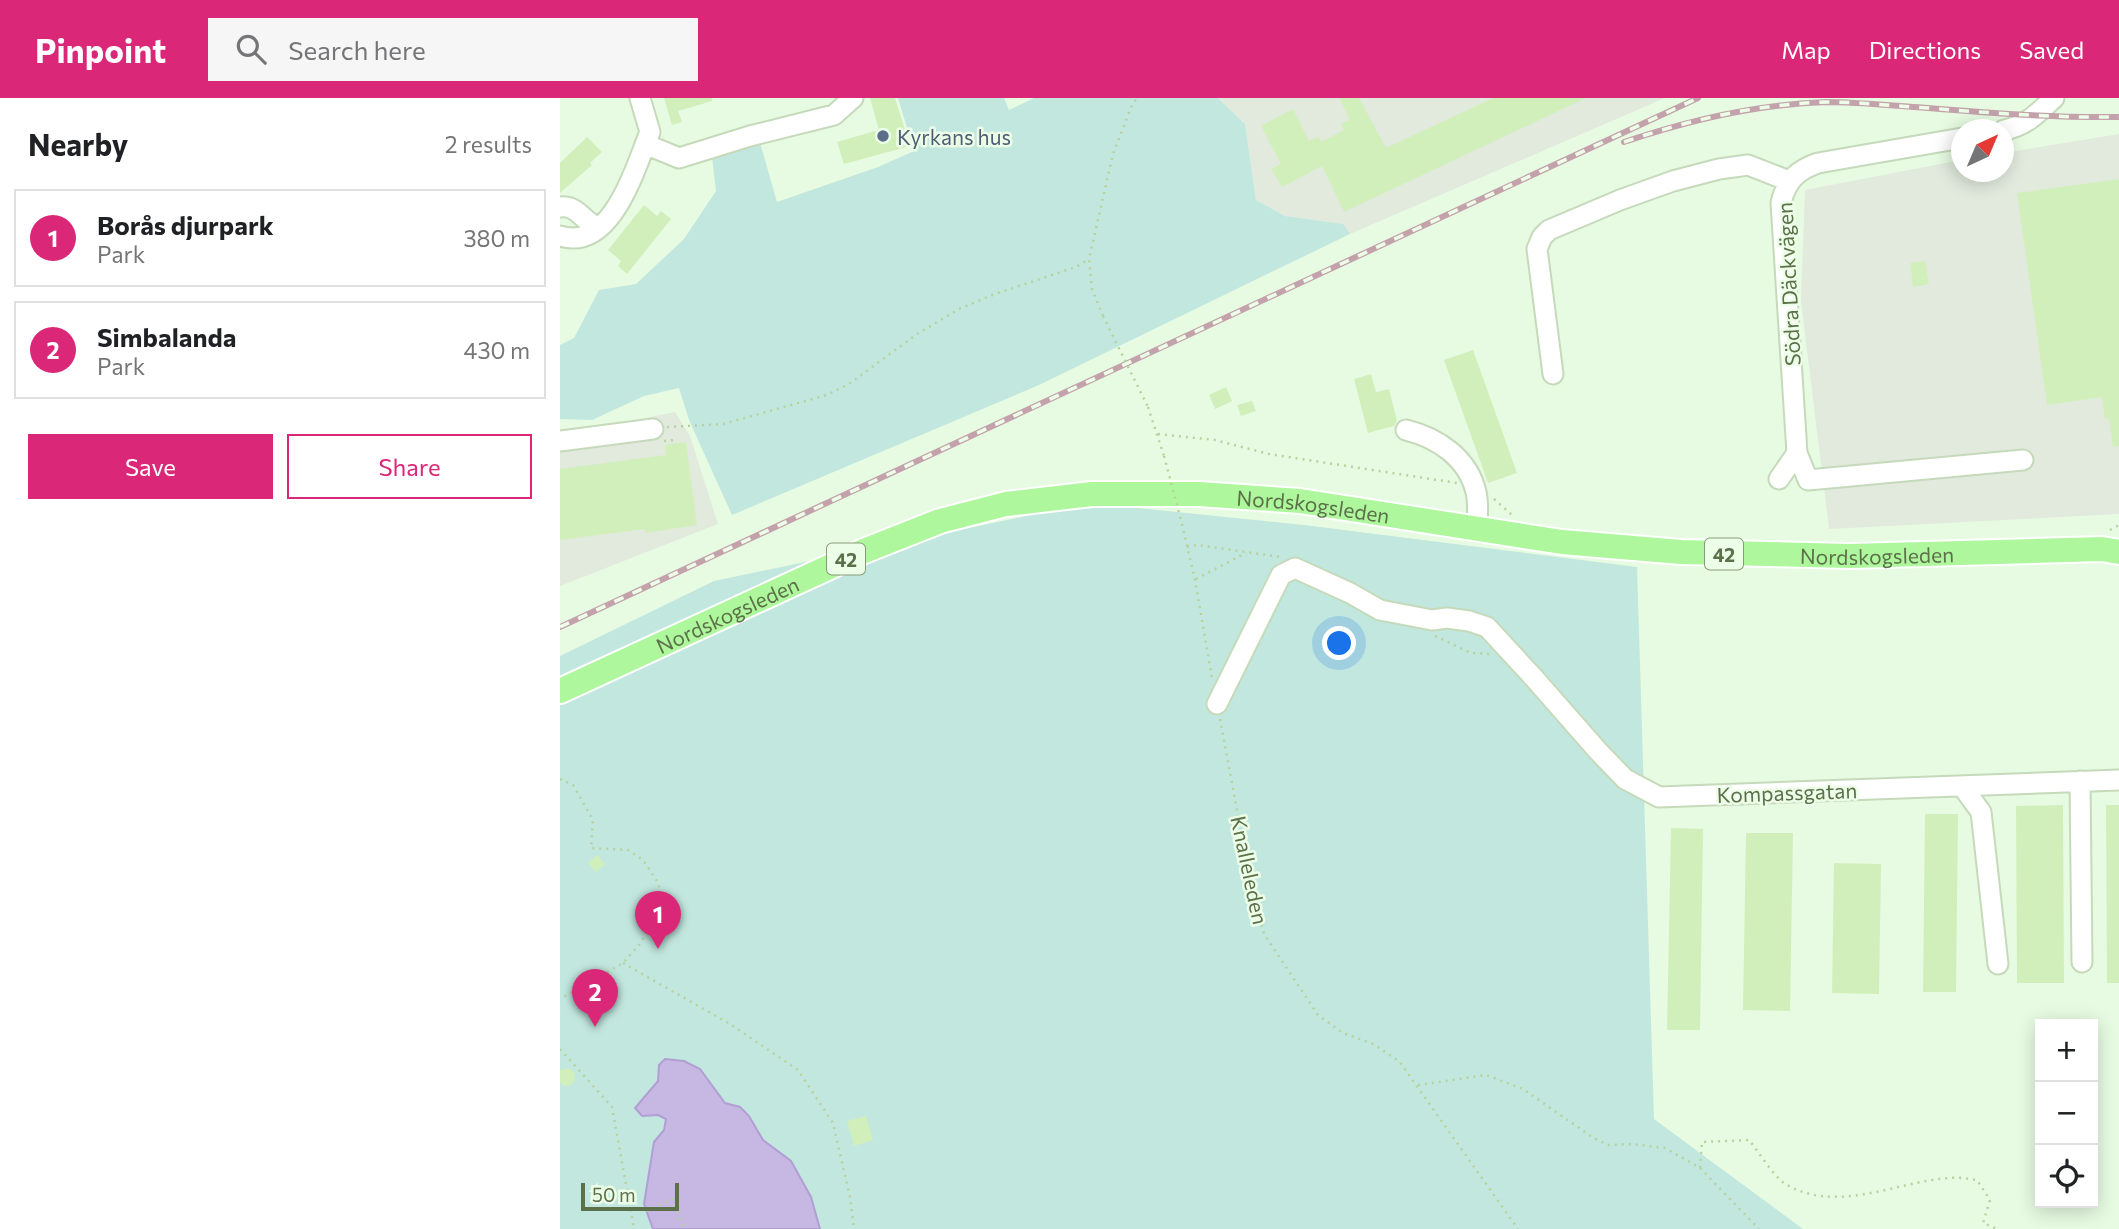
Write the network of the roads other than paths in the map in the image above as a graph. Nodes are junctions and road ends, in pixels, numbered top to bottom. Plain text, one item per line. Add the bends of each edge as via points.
1 (640, 98) edge
2 (853, 98) edge
3 (2054, 98) edge
4 (2014, 129) edge
5 (1951, 140) edge
6 (645, 144) junction
7 (1789, 181) junction
8 (560, 207) edge
9 (599, 228) junction
10 (560, 236) edge
11 (1553, 374) dead end
12 (653, 429) road end
13 (1406, 430) dead end
14 (560, 441) edge
15 (1797, 453) junction
16 (2023, 460) dead end
17 (1779, 479) dead end
18 (1478, 531) junction
19 (2113, 549) edge
20 (560, 691) edge
21 (1217, 704) road end
22 (2119, 779) edge
23 (2080, 781) junction
24 (1962, 786) junction
25 (2082, 962) dead end
26 (1998, 964) dead end

1 - 6 street via 650,132
2 - 6 street via 834,115 680,158
3 - 4 street
5 - 7 street, Södra Däckvägen via 1818,163
6 - 9 street via 620,202
7 - 11 street via 1748,165 1719,169 1620,200 1549,230 1537,249
7 - 15 street, Södra Däckvägen via 1781,203
8 - 9 street via 570,206
9 - 10 street via 578,239
12 - 14 street
13 - 18 street via 1423,434 1452,452 1474,485
15 - 16 street via 1808,480
15 - 17 street
18 - 19 main road, Nordskogsleden / 42 via 1586,544 1752,555
18 - 20 main road, Nordskogsleden / 42 via 1300,501 1213,495 1092,494 1006,504 940,521 864,551
21 - 24 street, Kompassgatan via 1281,575 1295,568 1380,610 1487,627 1625,779 1659,797
22 - 23 street, Kompassgatan
23 - 24 street, Kompassgatan
23 - 25 street
24 - 26 street via 1981,812

